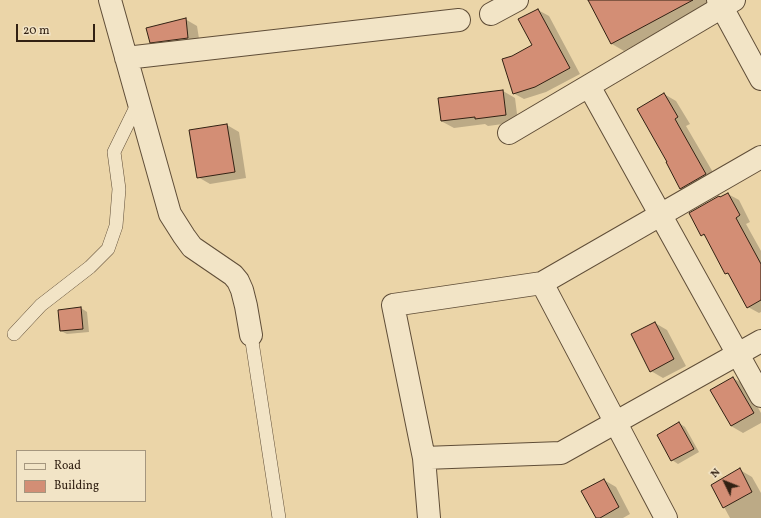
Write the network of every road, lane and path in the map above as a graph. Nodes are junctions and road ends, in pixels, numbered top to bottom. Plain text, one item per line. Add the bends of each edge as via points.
1 (110, 0) edge
2 (517, 0) edge
3 (725, 2) edge
4 (491, 14) dead end
5 (459, 20) dead end
6 (126, 58) junction
7 (761, 79) edge
8 (589, 86) junction
9 (138, 103) junction
10 (509, 133) dead end
11 (761, 157) edge
12 (660, 214) junction
13 (542, 283) junction
14 (14, 334) dead end
15 (251, 335) joint
16 (761, 341) edge
17 (738, 354) junction
18 (761, 396) edge
19 (615, 423) junction
20 (424, 458) junction
21 (279, 518) edge
22 (429, 518) edge
23 (666, 518) edge

1 - 6 street
2 - 4 street
3 - 7 street
3 - 8 street
5 - 6 street
6 - 9 street
8 - 10 street
8 - 12 street
9 - 14 lane via 114,152 119,189 116,226 108,249 90,267 41,305
9 - 15 street via 170,214 192,247 238,281
11 - 12 street
12 - 13 street
12 - 17 street
13 - 19 street
13 - 20 street via 393,305
15 - 21 lane
16 - 17 street
17 - 18 street
17 - 19 street
19 - 20 street via 561,453
19 - 23 street
20 - 22 street

